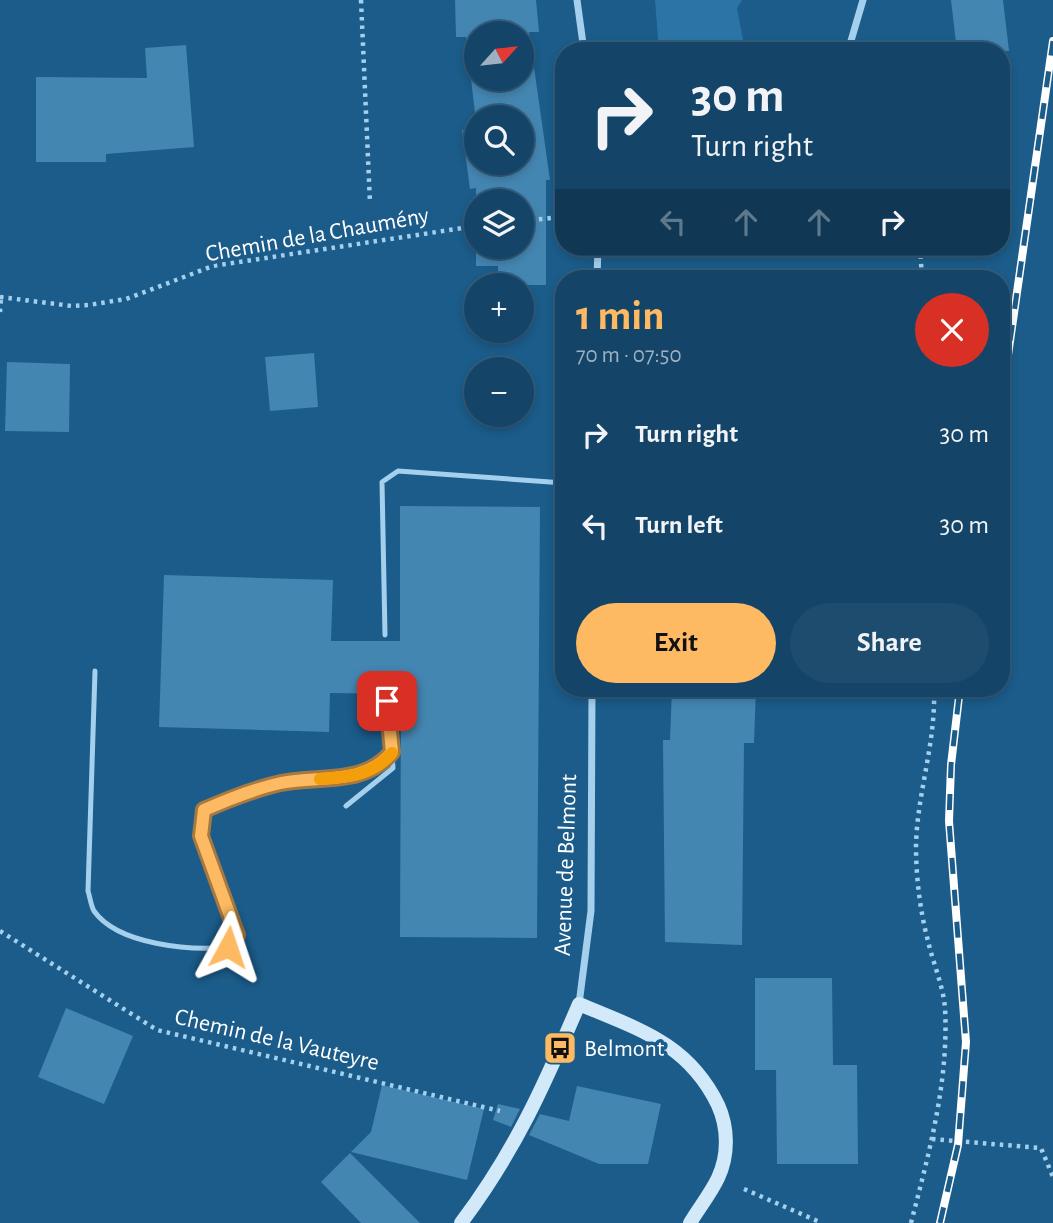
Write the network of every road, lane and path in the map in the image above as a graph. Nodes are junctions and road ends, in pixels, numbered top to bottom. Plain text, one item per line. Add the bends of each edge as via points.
1 (361, 0) edge
2 (577, 0) edge
3 (863, 0) edge
4 (583, 42) edge
5 (851, 42) edge
6 (370, 203) dead end
7 (555, 217) edge
8 (534, 219) edge
9 (464, 228) edge
10 (1, 298) edge
11 (0, 312) edge
12 (555, 482) edge
13 (385, 635) dead end
14 (94, 671) dead end
15 (592, 697) edge
16 (934, 697) edge
17 (387, 701) dead end
18 (392, 752) junction
19 (346, 806) dead end
20 (0, 931) edge
21 (579, 1004) junction
22 (526, 1124) junction
23 (932, 1139) junction
24 (1053, 1177) edge
25 (744, 1189) dead end
26 (461, 1223) edge
27 (690, 1223) edge
28 (821, 1223) edge
29 (911, 1223) edge

1 - 6 path
2 - 4 street
3 - 5 street
7 - 8 path
9 - 10 path, Chemin de la Chaumény via 213,266 126,299 89,305
10 - 11 path
12 - 13 lane via 398,471 382,482
14 - 18 lane via 88,891 93,911 113,928 173,948 228,947 237,935 201,836 204,810 284,782 362,775 381,765
15 - 21 street, Avenue de Belmont via 591,911
16 - 23 path via 935,723 916,844 927,941 945,1008 944,1069
17 - 18 lane
18 - 19 lane via 393,768
20 - 22 path, Chemin de la Vauteyre via 157,1030 495,1108
21 - 22 street, Avenue de Belmont
21 - 27 street via 671,1049 696,1068 711,1091 723,1116 727,1146 719,1176
22 - 26 street, Avenue de Belmont
23 - 24 path via 1041,1148
23 - 29 path
25 - 28 path

